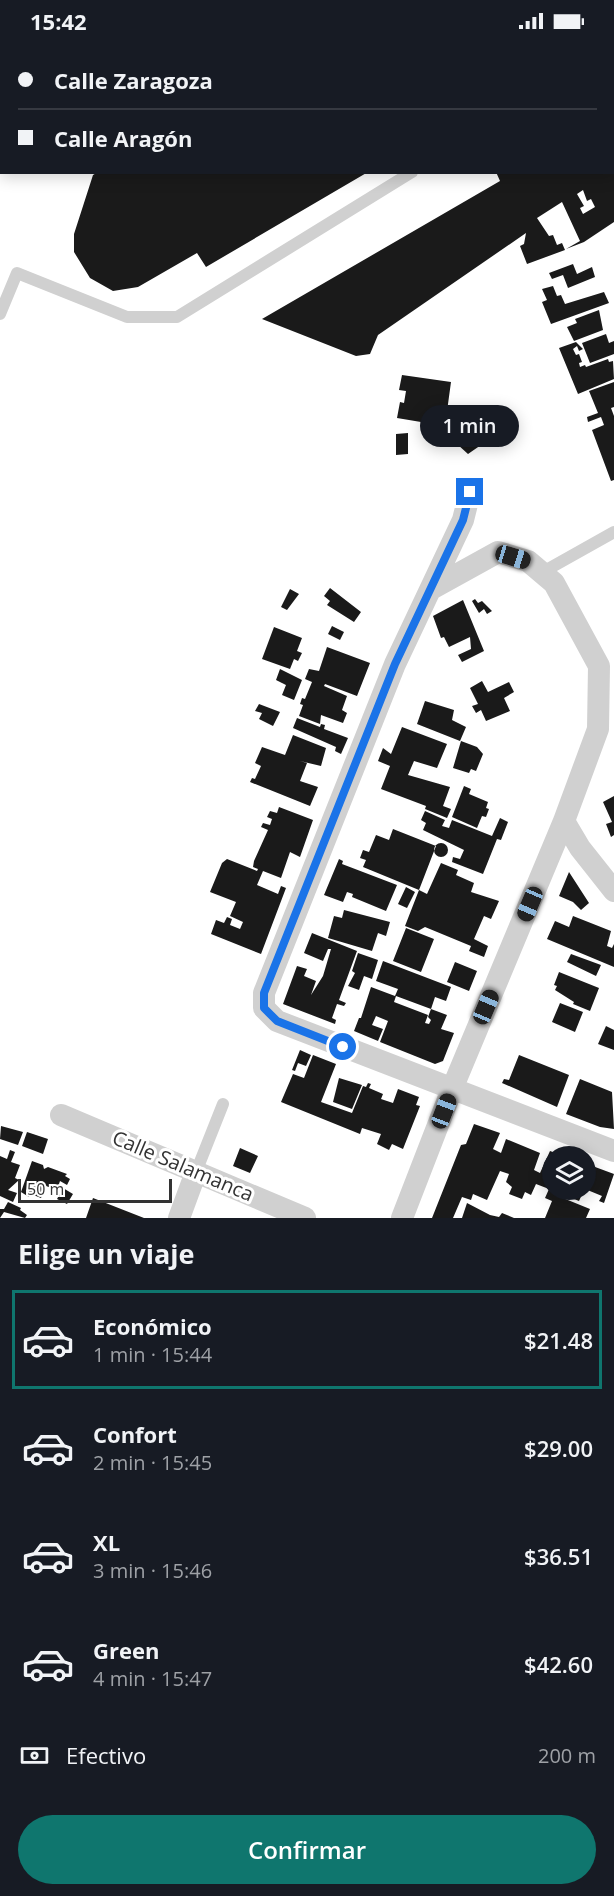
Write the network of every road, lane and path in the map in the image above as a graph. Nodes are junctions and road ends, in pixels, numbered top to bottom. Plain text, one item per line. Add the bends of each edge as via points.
1 (409, 174) edge
2 (0, 314) edge
3 (470, 492) dead end
4 (614, 532) edge
5 (541, 573) junction
6 (430, 589) junction
7 (564, 821) junction
8 (614, 891) edge
9 (452, 1089) junction
10 (223, 1104) dead end
11 (61, 1115) dead end
12 (614, 1151) edge
13 (196, 1172) junction
14 (179, 1218) edge
15 (305, 1218) edge
16 (402, 1218) edge

1 - 2 lane via 177,317 127,317 17,273
3 - 6 street via 463,520
4 - 5 lane
5 - 6 street via 528,561 498,552
5 - 7 street via 554,583 599,666 598,729
6 - 9 street via 395,664 264,993 264,1008 277,1021
7 - 8 street
7 - 9 street
9 - 12 street
9 - 16 street
10 - 13 lane
11 - 13 street, Calle Salamanca
13 - 14 street
13 - 15 street, Calle Salamanca

